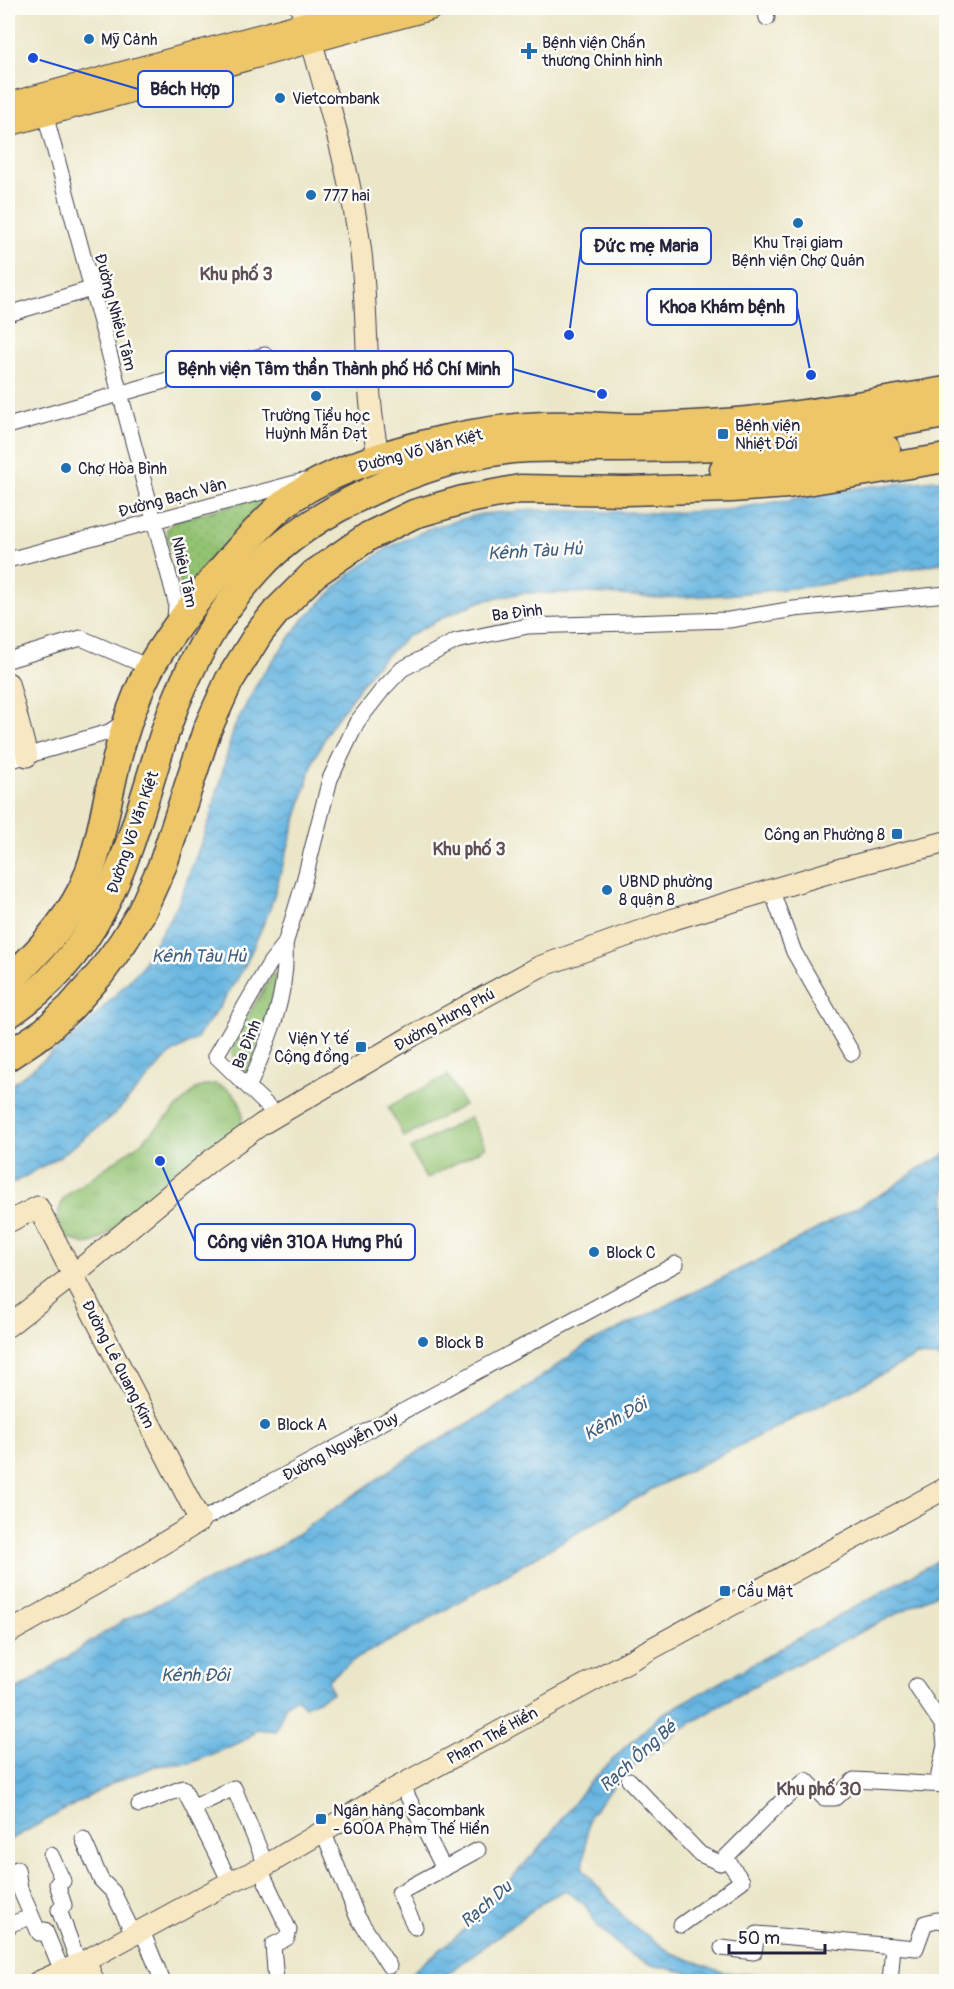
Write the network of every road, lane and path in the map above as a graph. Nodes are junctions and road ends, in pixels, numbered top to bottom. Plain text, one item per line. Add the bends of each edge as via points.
1 (364, 8) edge
2 (428, 8) edge
3 (306, 24) edge
4 (8, 105) edge
5 (43, 105) junction
6 (8, 124) edge
7 (91, 289) junction
8 (8, 314) edge
9 (265, 355) dead end
10 (946, 391) edge
11 (119, 394) junction
12 (946, 414) edge
13 (8, 426) edge
14 (946, 440) edge
15 (946, 458) edge
16 (346, 470) junction
17 (390, 492) junction
18 (155, 519) junction
19 (8, 560) edge
20 (946, 594) edge
21 (174, 632) junction
22 (8, 660) edge
23 (150, 668) junction
24 (8, 683) edge
25 (120, 732) junction
26 (17, 758) edge
27 (946, 842) edge
28 (771, 889) junction
29 (285, 944) junction
30 (8, 982) edge
31 (8, 1014) edge
32 (8, 1037) edge
33 (852, 1053) dead end
34 (8, 1056) edge
35 (249, 1086) junction
36 (278, 1114) junction
37 (8, 1222) edge
38 (676, 1264) dead end
39 (74, 1275) junction
40 (8, 1326) edge
41 (946, 1488) edge
42 (200, 1521) junction
43 (8, 1633) edge
44 (916, 1686) dead end
45 (629, 1780) dead end
46 (942, 1784) edge
47 (402, 1785) junction
48 (139, 1805) dead end
49 (194, 1807) junction
50 (323, 1831) junction
51 (83, 1839) dead end
52 (478, 1850) dead end
53 (51, 1855) dead end
54 (726, 1858) junction
55 (263, 1867) junction
56 (17, 1869) dead end
57 (444, 1869) junction
58 (230, 1882) junction
59 (32, 1917) junction
60 (946, 1922) edge
61 (681, 1925) dead end
62 (415, 1927) dead end
63 (8, 1929) edge
64 (138, 1933) junction
65 (893, 1946) junction
66 (722, 1948) dead end
67 (75, 1966) junction
68 (389, 1966) dead end
69 (39, 1981) edge
70 (94, 1982) edge
71 (163, 1982) edge
72 (276, 1982) edge
73 (890, 1982) edge

1 - 3 main road
2 - 3 main road
3 - 5 main road via 194,63
3 - 17 main road via 353,196 362,256 373,428
4 - 5 main road
5 - 6 main road
5 - 7 street, Đường Nhiêu Tâm
7 - 8 street
7 - 11 street, Đường Nhiêu Tâm
9 - 11 street
10 - 17 highway, Đường Võ Văn Kiệt via 769,420 661,427 514,428 457,438
11 - 13 street
11 - 18 street, Đường Nhiêu Tâm
12 - 17 highway, Đường Võ Văn Kiệt via 767,442 672,448 507,450 470,456 402,477
14 - 17 highway, Đường Võ Văn Kiệt via 730,469 548,471
15 - 17 highway, Đường Võ Văn Kiệt via 732,488 520,489 463,500
16 - 17 highway, Đường Võ Văn Kiệt
16 - 18 street, Đường Bạch Vân
16 - 21 highway, Đường Võ Văn Kiệt via 296,495 270,516 222,567
17 - 31 highway, Đường Võ Văn Kiệt via 307,527 256,571 232,602 189,670 106,905 79,947 53,977
17 - 32 highway, Đường Võ Văn Kiệt via 363,521 312,554 262,601 236,638 195,710 142,865 111,932 70,986
17 - 34 highway, Đường Võ Văn Kiệt via 369,536 314,574 276,612 229,681 207,729 163,864 123,942 71,1007 44,1032
18 - 19 street, Đường Bạch Vân
18 - 21 street, Nhiêu Tâm via 176,602
20 - 29 street, Ba Đình via 794,609 729,620 528,626 465,638 411,664 383,689 357,722 330,779
21 - 23 highway, Đường Võ Văn Kiệt
22 - 23 street via 81,638
23 - 25 highway, Đường Võ Văn Kiệt
24 - 26 main road
25 - 26 street
25 - 30 highway, Đường Võ Văn Kiệt via 96,852 82,889 57,929
27 - 28 main road, Đường Hưng Phú
28 - 33 street via 794,952
28 - 36 main road, Đường Hưng Phú via 539,967
29 - 35 street, Ba Đình via 286,972 278,1014
29 - 35 street, Ba Đình via 216,1056
35 - 36 street
36 - 39 main road, Đường Hưng Phú via 210,1161
37 - 39 main road, Đường Lê Quang Kim via 38,1207
38 - 42 street, Đường Nguyễn Duy
39 - 40 main road, Đường Hưng Phú
39 - 42 main road, Đường Lê Quang Kim
41 - 47 main road, Phạm Thế Hiển
42 - 43 main road, Đường Nguyễn Duy
44 - 46 street via 944,1726
45 - 54 street via 700,1854 720,1863
46 - 54 street via 854,1780 835,1798 824,1798 806,1780
47 - 50 main road, Phạm Thế Hiển
47 - 57 street
48 - 49 street via 183,1788
49 - 55 street via 234,1788
49 - 58 street
50 - 55 main road, Phạm Thế Hiển
50 - 68 street via 357,1916
51 - 64 street via 101,1880
52 - 57 street
53 - 67 street via 63,1881 57,1884 64,1905 59,1910
54 - 61 street via 742,1881
55 - 58 main road, Phạm Thế Hiển
55 - 72 street via 289,1930 286,1938 273,1945
56 - 59 street via 20,1889
57 - 62 street via 399,1893
58 - 64 main road, Phạm Thế Hiển
59 - 63 street via 10,1924
59 - 67 street via 39,1933 45,1930
60 - 65 street via 925,1923 916,1948
64 - 67 main road, Phạm Thế Hiển
64 - 71 street
65 - 66 street via 757,1934 754,1952
65 - 73 street
67 - 69 main road, Phạm Thế Hiển
67 - 70 main road

